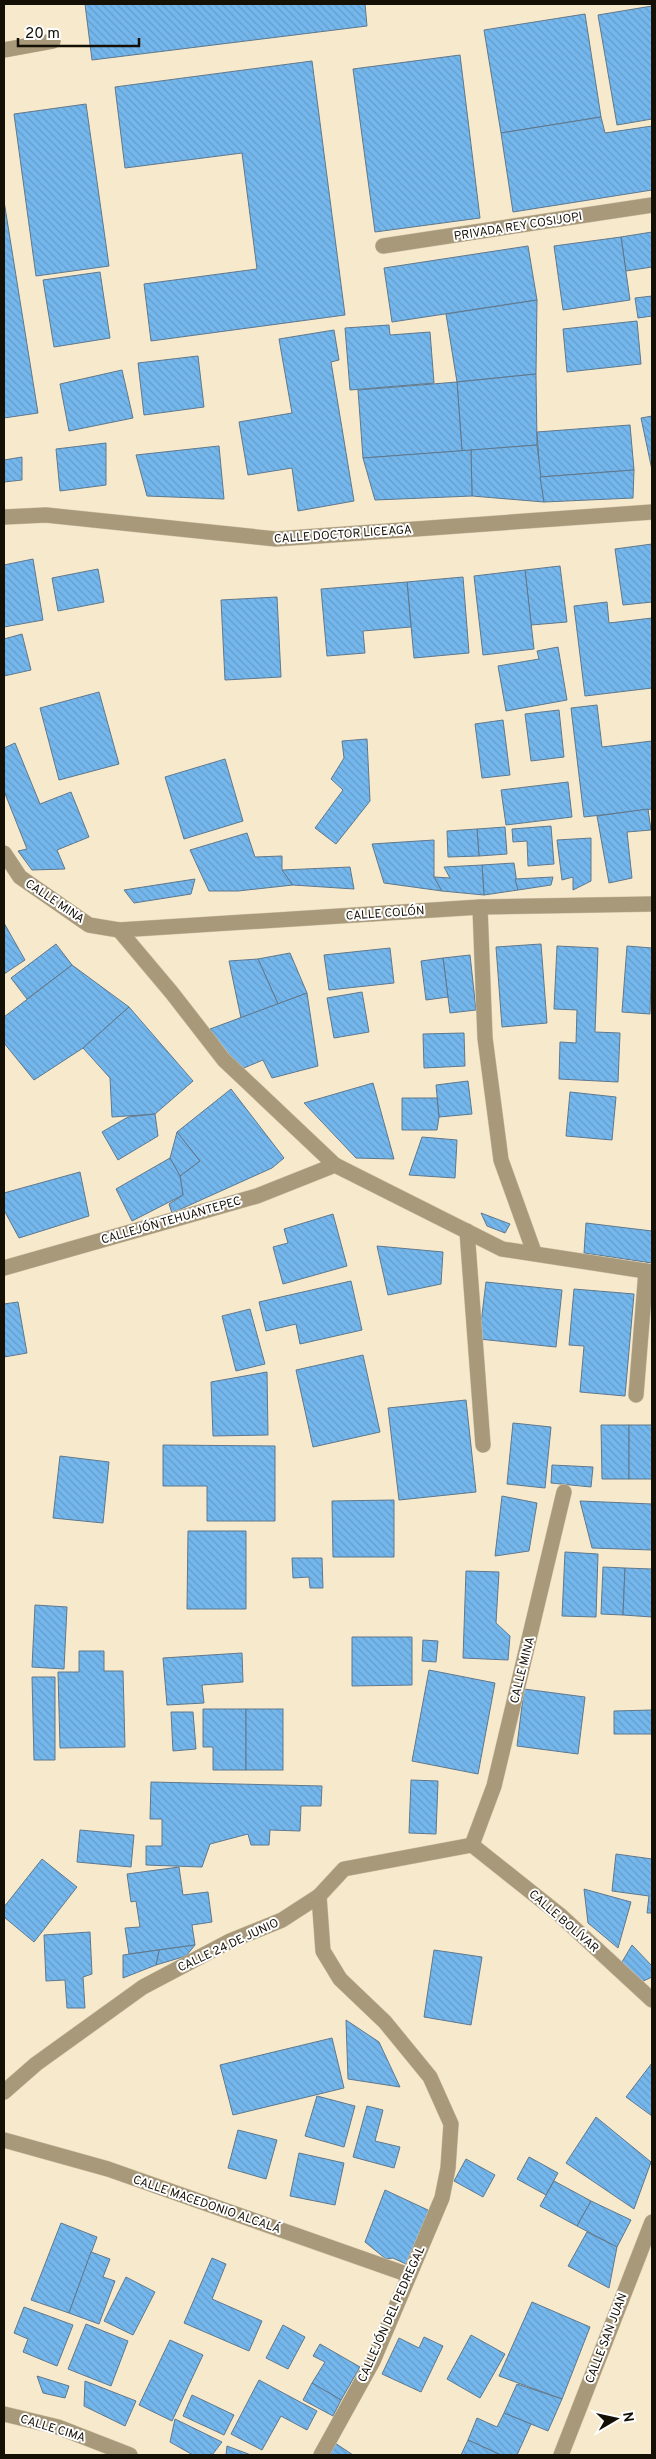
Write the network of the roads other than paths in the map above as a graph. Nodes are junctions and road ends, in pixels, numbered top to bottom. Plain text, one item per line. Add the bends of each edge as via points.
1 (53, 41) dead end
2 (4, 50) edge
3 (652, 205) edge
4 (383, 246) dead end
5 (652, 512) edge
6 (4, 517) edge
7 (4, 853) edge
8 (652, 904) edge
9 (480, 907) junction
10 (119, 930) junction
11 (335, 1165) junction
12 (467, 1231) junction
13 (534, 1252) junction
14 (4, 1268) edge
15 (649, 1271) edge
16 (636, 1395) dead end
17 (483, 1445) dead end
18 (564, 1492) dead end
19 (472, 1845) junction
20 (319, 1896) junction
21 (652, 2000) edge
22 (4, 2092) edge
23 (4, 2140) edge
24 (652, 2222) edge
25 (409, 2275) junction
26 (4, 2414) edge
27 (130, 2455) edge
28 (321, 2455) edge
29 (561, 2455) edge

1 - 2 street
3 - 4 street, PRIVADA REY COSIJOPI
5 - 6 street, CALLE DOCTOR LICEAGA via 276,539 46,515
7 - 10 street, CALLE MINA via 20,877 90,925
8 - 9 street, CALLE COLÓN
9 - 10 street, CALLE COLÓN
9 - 13 street via 485,1038 502,1160
10 - 11 street via 224,1060
11 - 12 street
11 - 14 street, CALLEJÓN TEHUANTEPEC via 257,1196
12 - 13 street via 502,1249
12 - 17 street
13 - 15 street
15 - 16 street
18 - 19 street, CALLE MINA via 494,1786
19 - 20 street, CALLE 24 DE JUNIO via 344,1869
19 - 21 street, CALLE BOLÍVAR via 560,1915
20 - 22 street, CALLE 24 DE JUNIO via 282,1920 230,1941 143,1986 36,2064
20 - 25 street, CALLEJÓN DEL PEDREGAL via 323,1951 340,1979 384,2022 430,2077 451,2124 442,2198
23 - 25 street, CALLE MACEDONIO ALCALÁ via 108,2169
24 - 29 street, CALLE SAN JUAN
25 - 28 street, CALLEJÓN DEL PEDREGAL via 373,2361
26 - 27 street, CALLE CIMA via 58,2427

